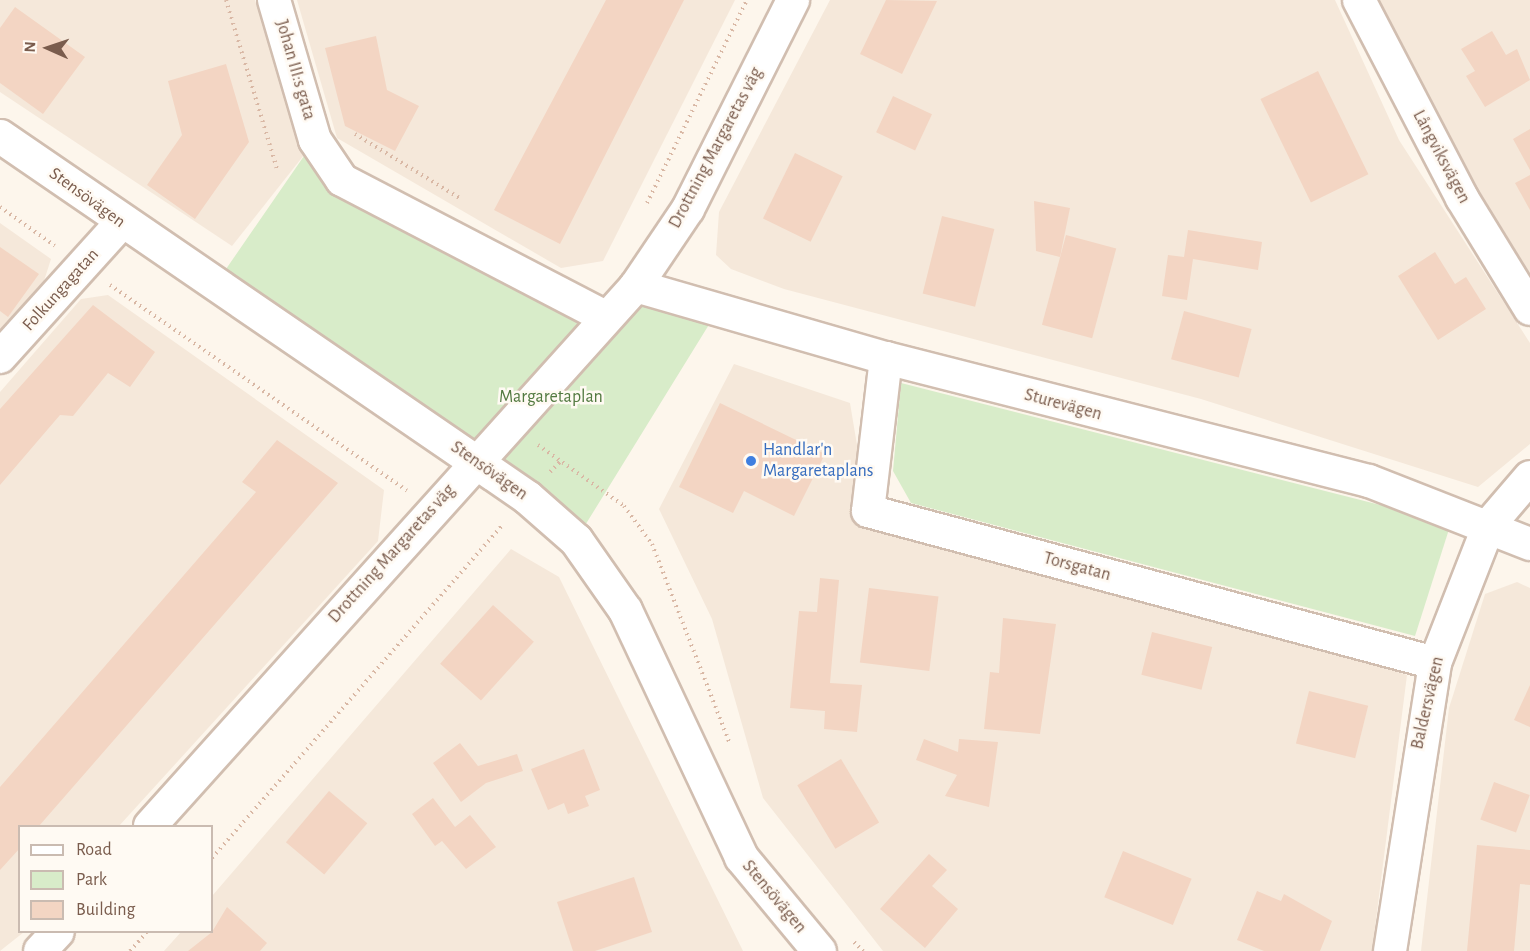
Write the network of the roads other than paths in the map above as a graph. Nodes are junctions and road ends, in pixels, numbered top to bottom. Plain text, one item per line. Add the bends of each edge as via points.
1 (274, 0) edge
2 (793, 0) edge
3 (1359, 0) edge
4 (0, 136) edge
5 (121, 223) junction
6 (636, 285) junction
7 (1530, 309) edge
8 (605, 317) junction
9 (0, 357) edge
10 (886, 358) junction
11 (475, 461) junction
12 (1530, 477) edge
13 (1489, 525) junction
14 (1530, 527) edge
15 (1530, 544) edge
16 (1435, 663) junction
17 (151, 825) edge
18 (56, 933) edge
19 (40, 951) edge
20 (819, 951) edge
21 (1390, 951) edge

1 - 8 street, Johan III:s gata via 315,140 342,180
2 - 6 street, Drottning Margaretas väg via 688,209
3 - 7 street, Långviksvägen via 1462,198
4 - 5 street, Stensövägen
5 - 9 street, Folkungagatan
5 - 11 street, Stensövägen
6 - 8 street, Drottning Margaretas väg
6 - 10 street, Sturevägen
8 - 11 street, Drottning Margaretas väg
10 - 13 street, Sturevägen via 1369,481
10 - 16 street, Torsgatan via 868,511
11 - 17 street, Drottning Margaretas väg
11 - 20 street, Stensövägen via 527,497 576,540 625,610 741,857
12 - 13 street, Baldersvägen
13 - 14 street, Sturevägen
13 - 15 street, Sturevägen
13 - 16 street, Baldersvägen
16 - 21 street, Baldersvägen via 1418,747
18 - 19 street

